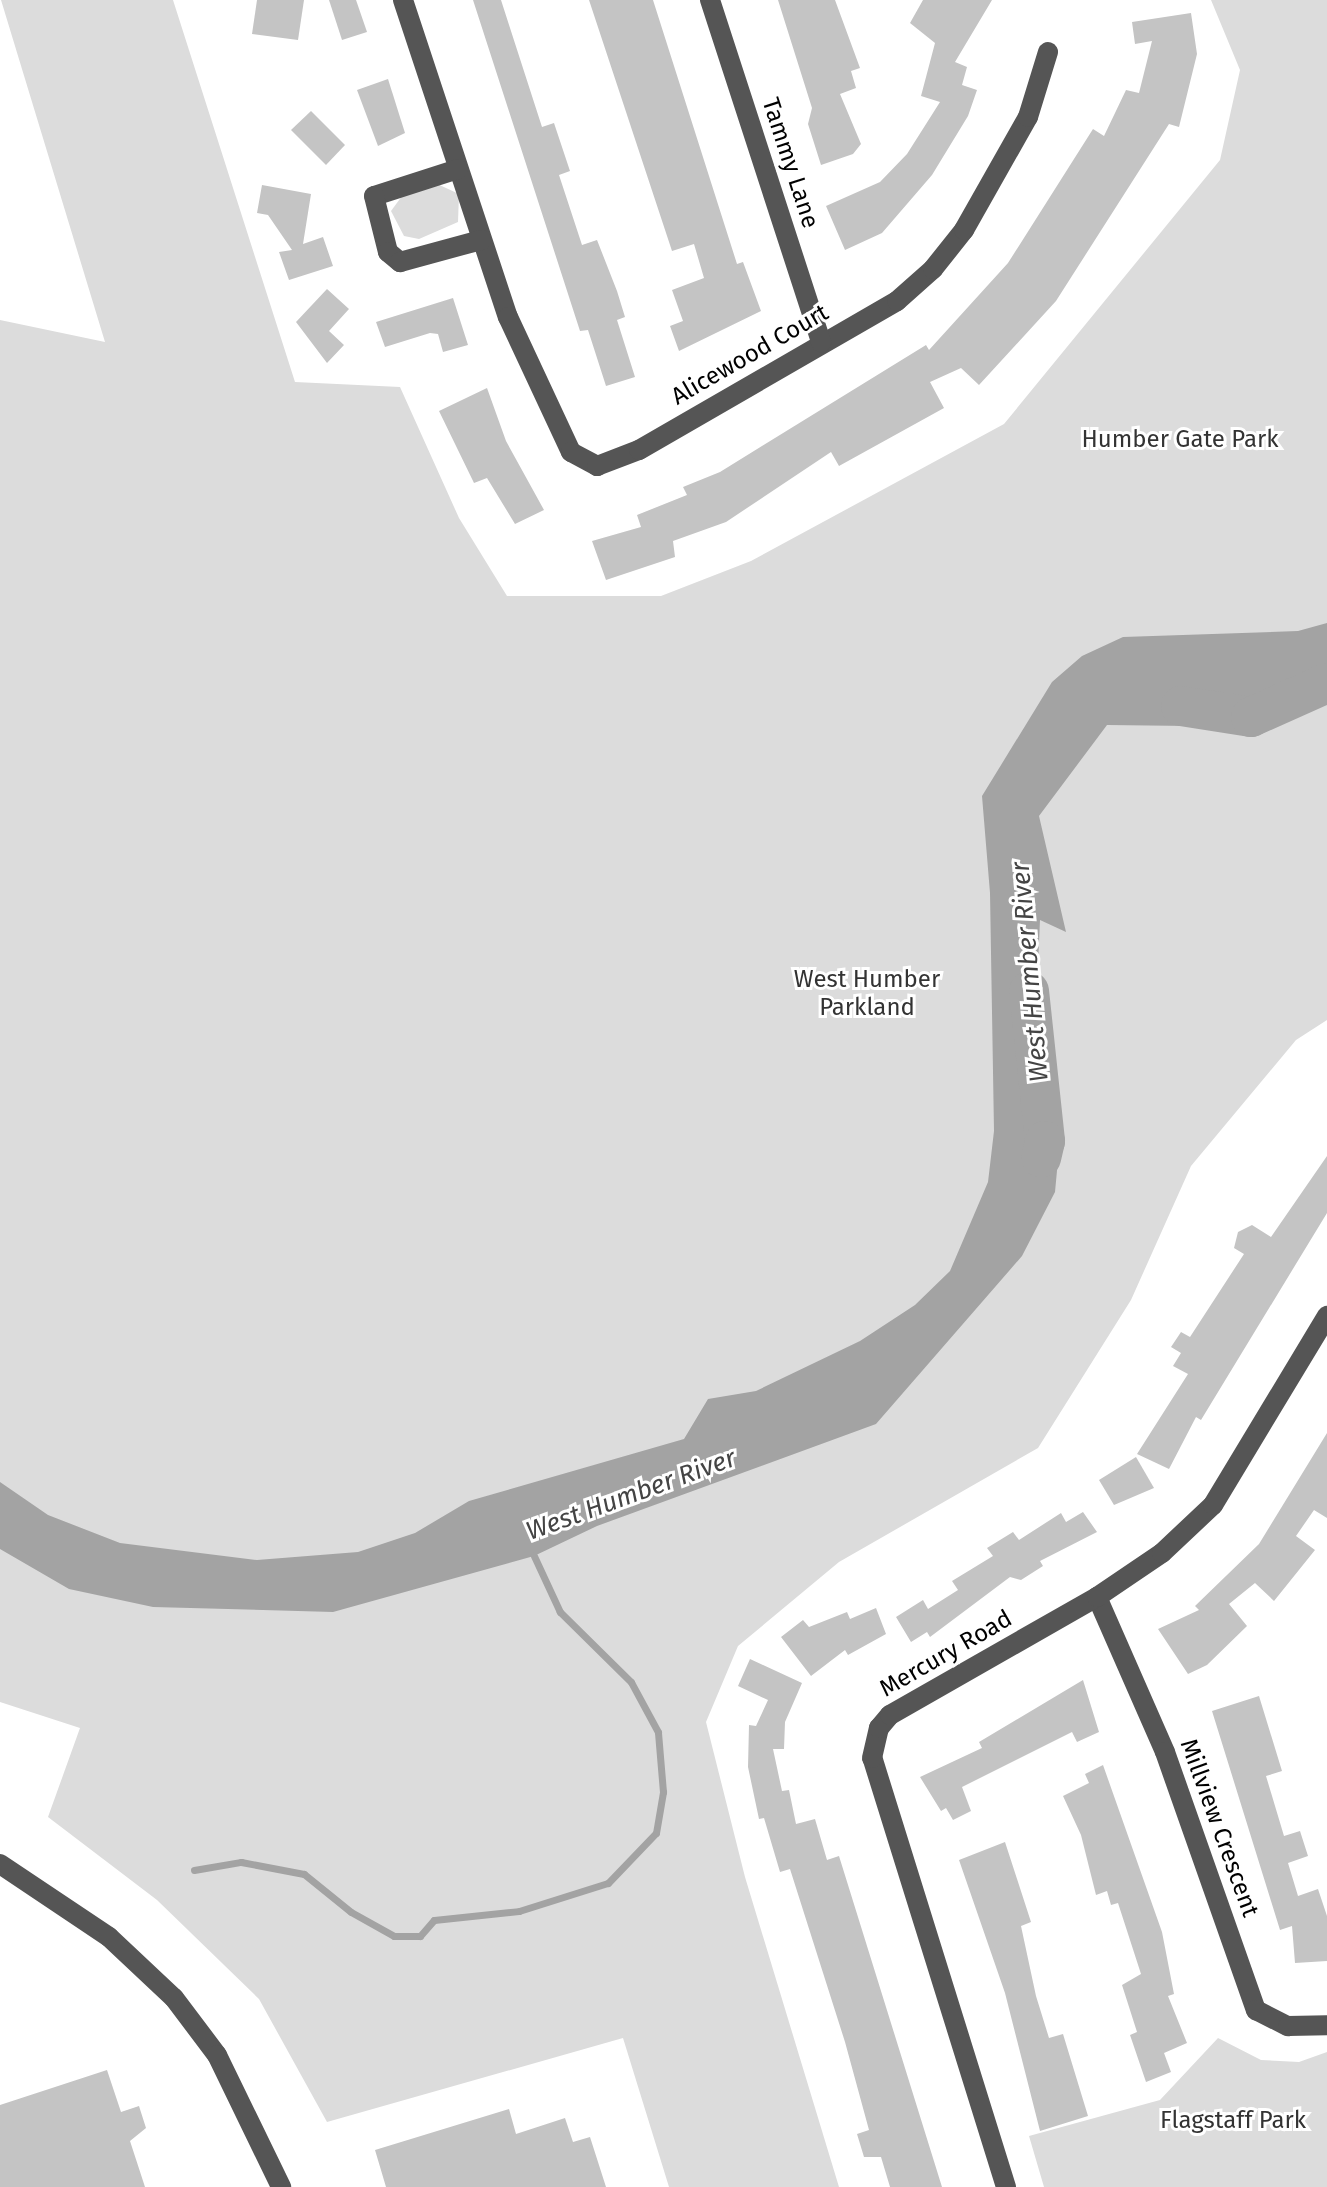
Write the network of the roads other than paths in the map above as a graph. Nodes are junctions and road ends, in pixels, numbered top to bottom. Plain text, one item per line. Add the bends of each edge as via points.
1 (403, 0) edge
2 (710, 0) edge
3 (1048, 52) dead end
4 (458, 169) junction
5 (481, 240) junction
6 (821, 342) junction
7 (1327, 1316) edge
8 (1097, 1597) junction
9 (0, 1864) edge
10 (1327, 2025) edge
11 (281, 2187) edge
12 (1006, 2187) edge

1 - 4 street, Alicewood Court
2 - 6 street, Tammy Lane
3 - 6 street, Alicewood Court via 1028,117 964,230 897,301
4 - 5 street, Alicewood Court
4 - 5 street via 374,196 383,239 400,262
5 - 6 street, Alicewood Court via 561,436 580,462 613,463
7 - 8 street, Mercury Road via 1213,1505 1162,1553
8 - 10 street, Millview Crescent via 1165,1752 1256,2010 1288,2026
8 - 12 street, Mercury Road via 890,1715 879,1728 872,1758
9 - 11 street via 109,1937 174,1998 217,2055

